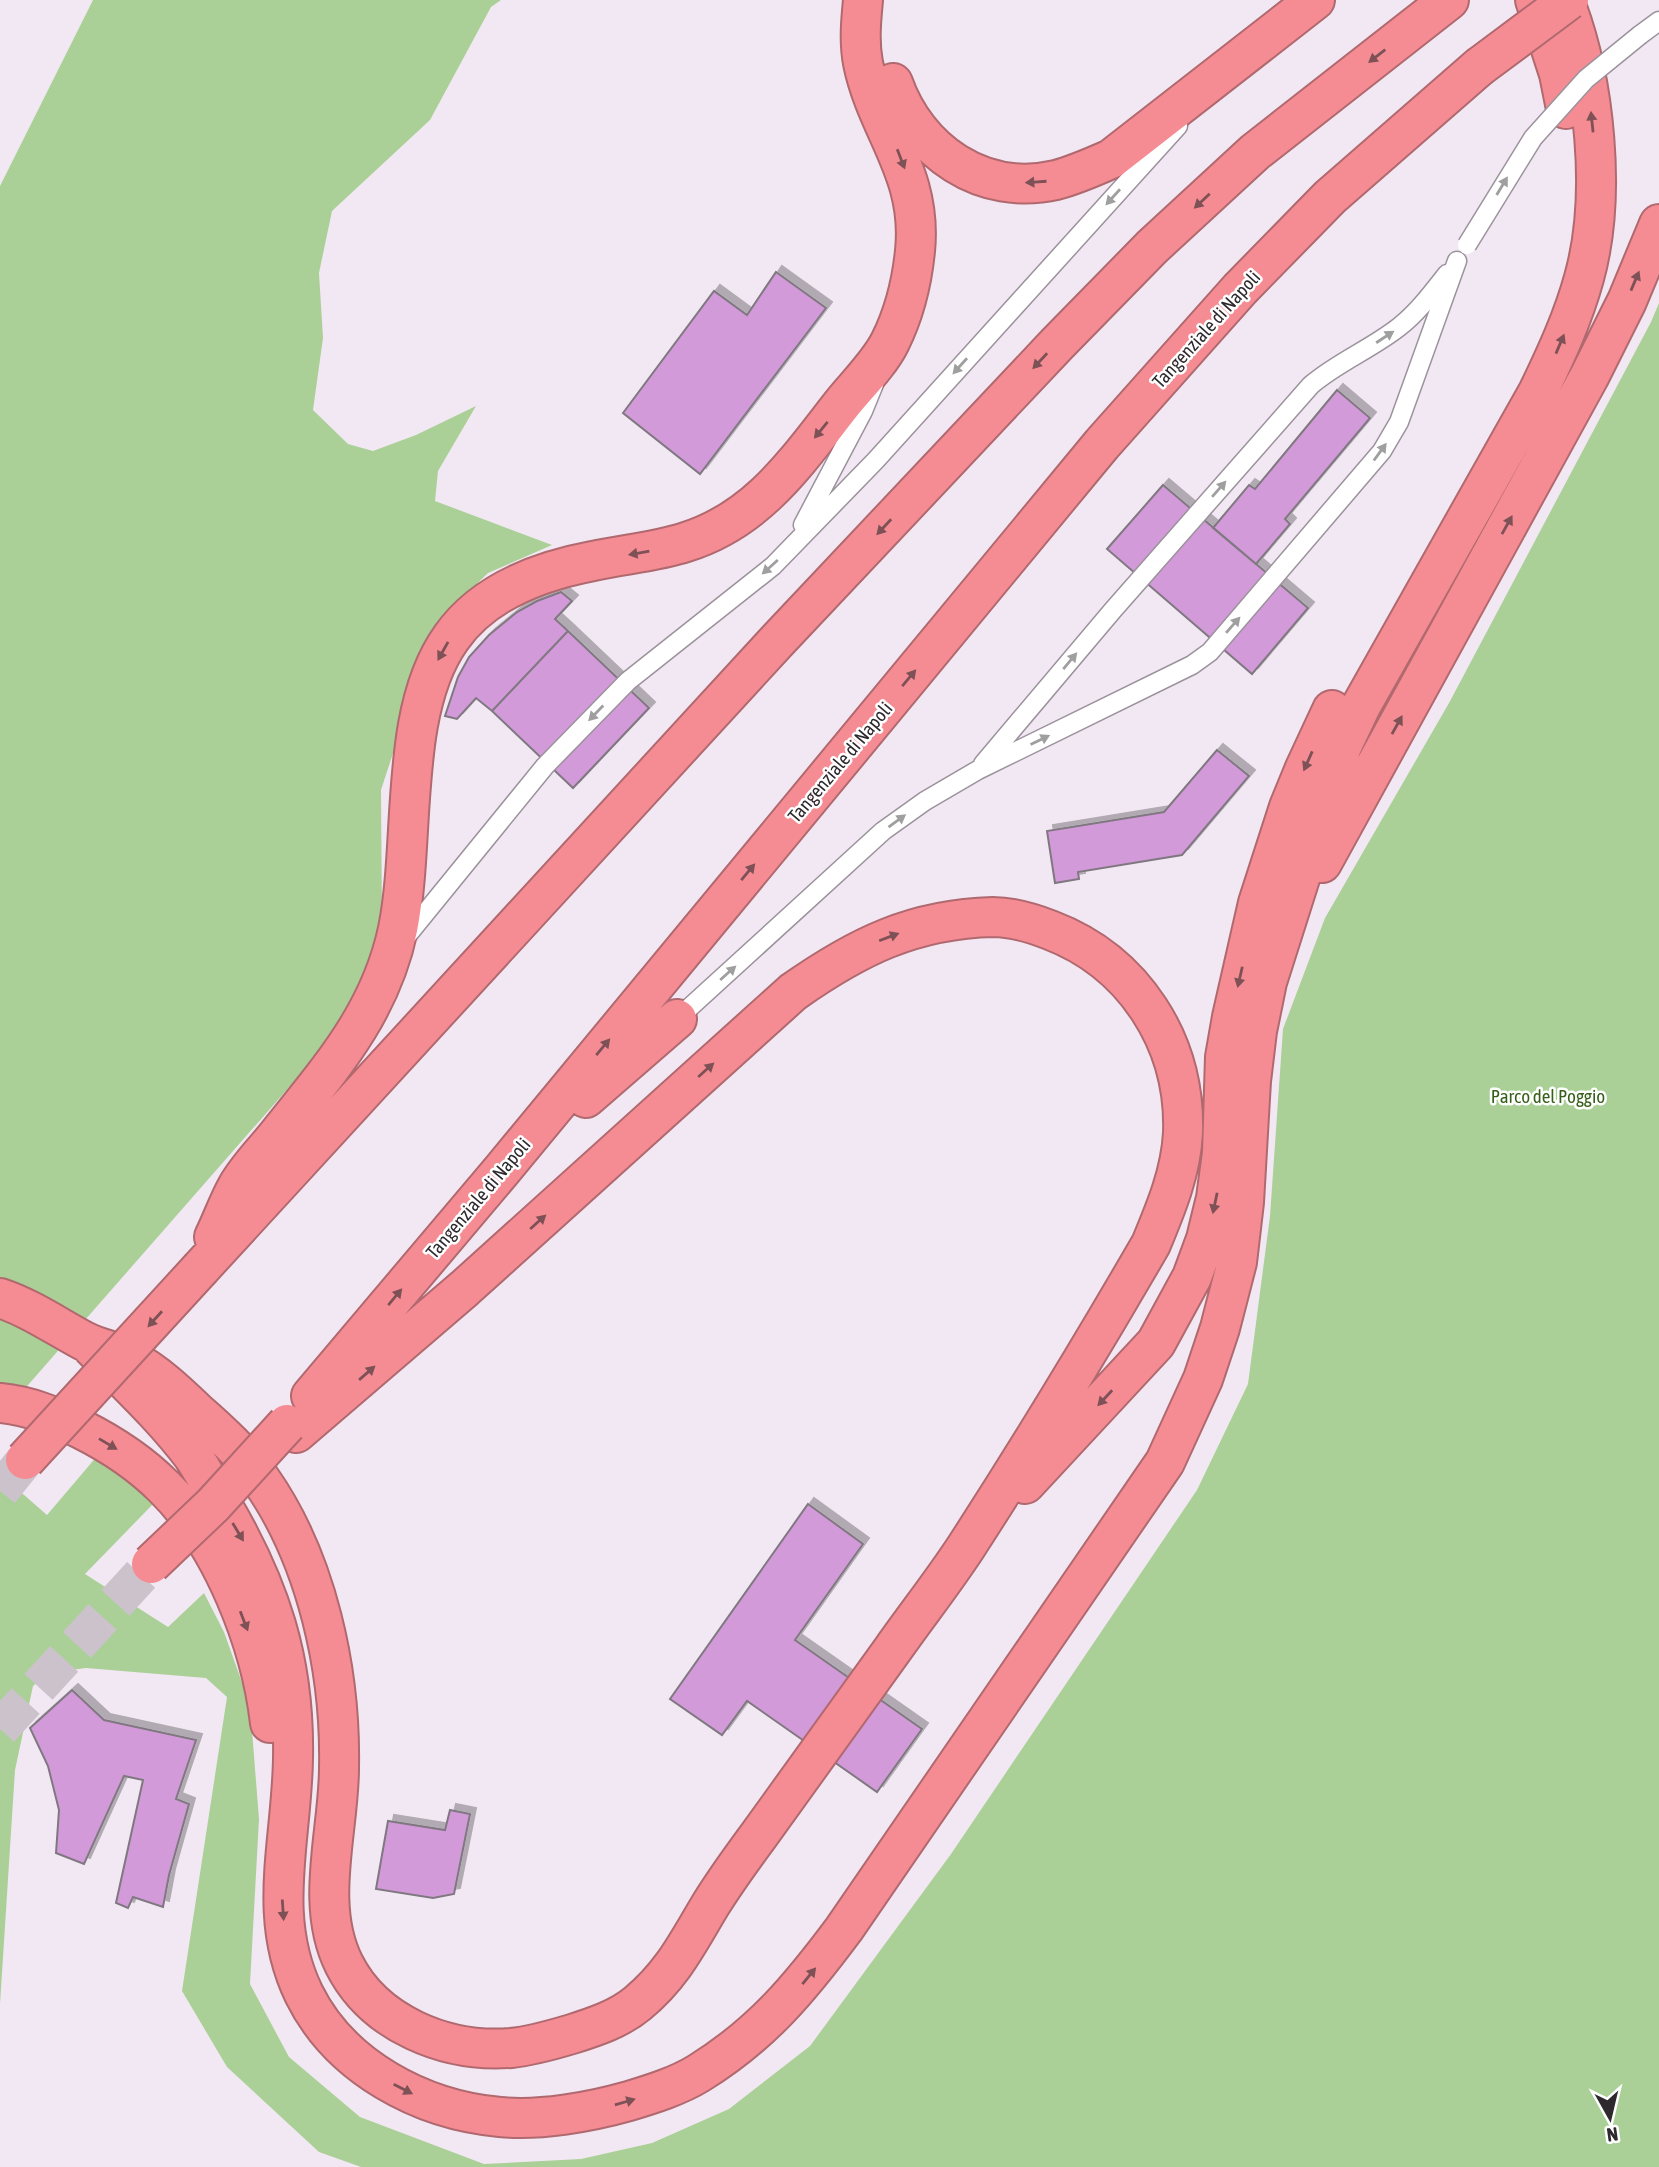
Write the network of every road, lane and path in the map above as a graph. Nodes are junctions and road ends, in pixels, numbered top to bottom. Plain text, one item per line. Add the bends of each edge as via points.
1 (863, 0) edge
2 (888, 0) edge
3 (1315, 0) edge
4 (1535, 0) edge
5 (1564, 0) edge
6 (1570, 0) edge
7 (1440, 7) edge
8 (1659, 21) edge
9 (1242, 57) junction
10 (1659, 224) edge
11 (1457, 261) junction
12 (889, 345) junction
13 (794, 542) junction
14 (978, 770) junction
15 (384, 972) junction
16 (1267, 982) junction
17 (677, 1019) joint
18 (502, 1170) junction
19 (201, 1268) junction
20 (0, 1298) edge
21 (90, 1345) junction
22 (0, 1403) edge
23 (292, 1429) junction
24 (25, 1460) tunnel mouth
25 (964, 1550) junction
26 (151, 1564) tunnel mouth
27 (288, 1843) junction

1 -> 12 highway via 863,61 901,157 916,220 910,281
9 -> 2 highway via 1111,159 1054,181 997,181 951,162 912,122 890,75 885,40
3 - 9 highway
4 -> 25 highway via 1559,74 1569,141 1566,240 1553,290 1523,370 1343,690 1289,807 1258,902 1232,1017 1225,1057 1222,1153 1206,1240 1192,1277 1156,1343
16 -> 5 highway via 1342,746 1538,392 1562,342 1584,276 1595,193 1595,149 1581,55
18 -> 6 highway, Tangenziale di Napoli, bridge via 1120,424 1240,289 1331,197 1479,67
7 -> 19 highway via 1255,152 1152,247 777,641
11 -> 8 lane, bridge via 1533,138 1586,79
9 -> 13 lane via 876,460
16 -> 10 highway via 1345,819 1589,377
14 -> 11 lane via 1311,384 1398,328 1418,311
14 -> 11 lane via 1210,652 1382,451 1399,422
12 - 13 lane via 863,411
12 -> 15 highway via 754,507 722,528 687,542 590,561 527,581 498,594 471,614 450,639 424,694 416,740 407,870 397,931
13 -> 15 lane via 773,566 628,681 545,766 406,936
17 -> 14 lane via 883,831
15 - 19 highway via 350,1043 237,1186
27 -> 16 highway via 282,1891 284,1929 291,1965 305,1996 323,2026 349,2055 425,2101 502,2118 599,2109 695,2076 757,2031 811,1974 844,1929 1171,1451 1203,1379 1237,1262 1251,1081
17 - 18 highway
23 -> 18 highway, Tangenziale di Napoli
19 -> 24 highway, bridge
20 - 21 highway
21 - 25 highway via 129,1358 164,1381 232,1445 279,1508 315,1597 334,1689 340,1765 329,1898 334,1938 343,1962 373,2005 401,2024 437,2039 512,2048 554,2040 631,2009 660,1984 726,1880
21 -> 27 highway via 194,1458 247,1547 261,1580 277,1626 292,1711
22 -> 27 highway via 24,1405 54,1416 130,1457 165,1488 197,1526 234,1596 253,1646 269,1715
23 -> 25 highway via 465,1288 793,992 836,962 915,928 996,917 1031,922 1101,956 1130,982 1151,1010 1176,1075 1182,1133 1178,1170 1151,1244
23 - 26 highway, bridge

